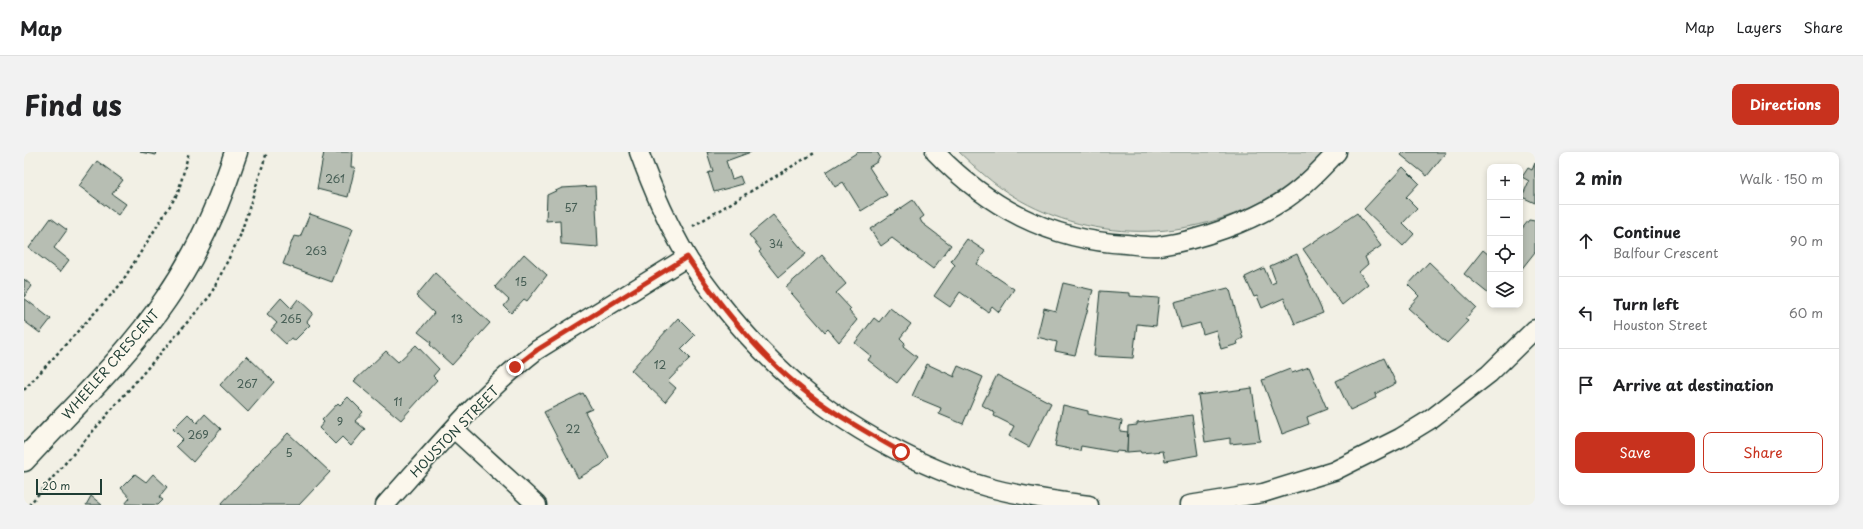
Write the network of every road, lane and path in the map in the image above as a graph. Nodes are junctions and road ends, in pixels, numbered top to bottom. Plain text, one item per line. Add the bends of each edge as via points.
1 (189, 152) edge
2 (236, 152) edge
3 (639, 152) edge
4 (816, 152) edge
5 (935, 152) edge
6 (1337, 152) edge
7 (676, 236) junction
8 (687, 257) junction
9 (1535, 329) edge
10 (24, 390) edge
11 (454, 429) junction
12 (24, 460) edge
13 (385, 505) edge
14 (537, 505) edge
15 (1089, 505) edge
16 (1189, 505) edge

1 - 10 path via 178,193 120,285
2 - 12 street, WHEELER CRESCENT via 222,197 198,248 166,300 133,342
3 - 7 street via 655,195
4 - 7 path
5 - 6 street via 957,175 979,192 1030,222 1057,232 1106,243 1158,246 1212,233 1262,213 1309,181
7 - 8 street
8 - 11 street, HOUSTON STREET via 537,350 515,367
8 - 15 street via 710,290 758,347 796,384 845,420 914,459 987,487 1049,500
9 - 16 street via 1489,374 1431,419 1400,438 1327,473 1263,493
11 - 13 street, HOUSTON STREET
11 - 14 street

